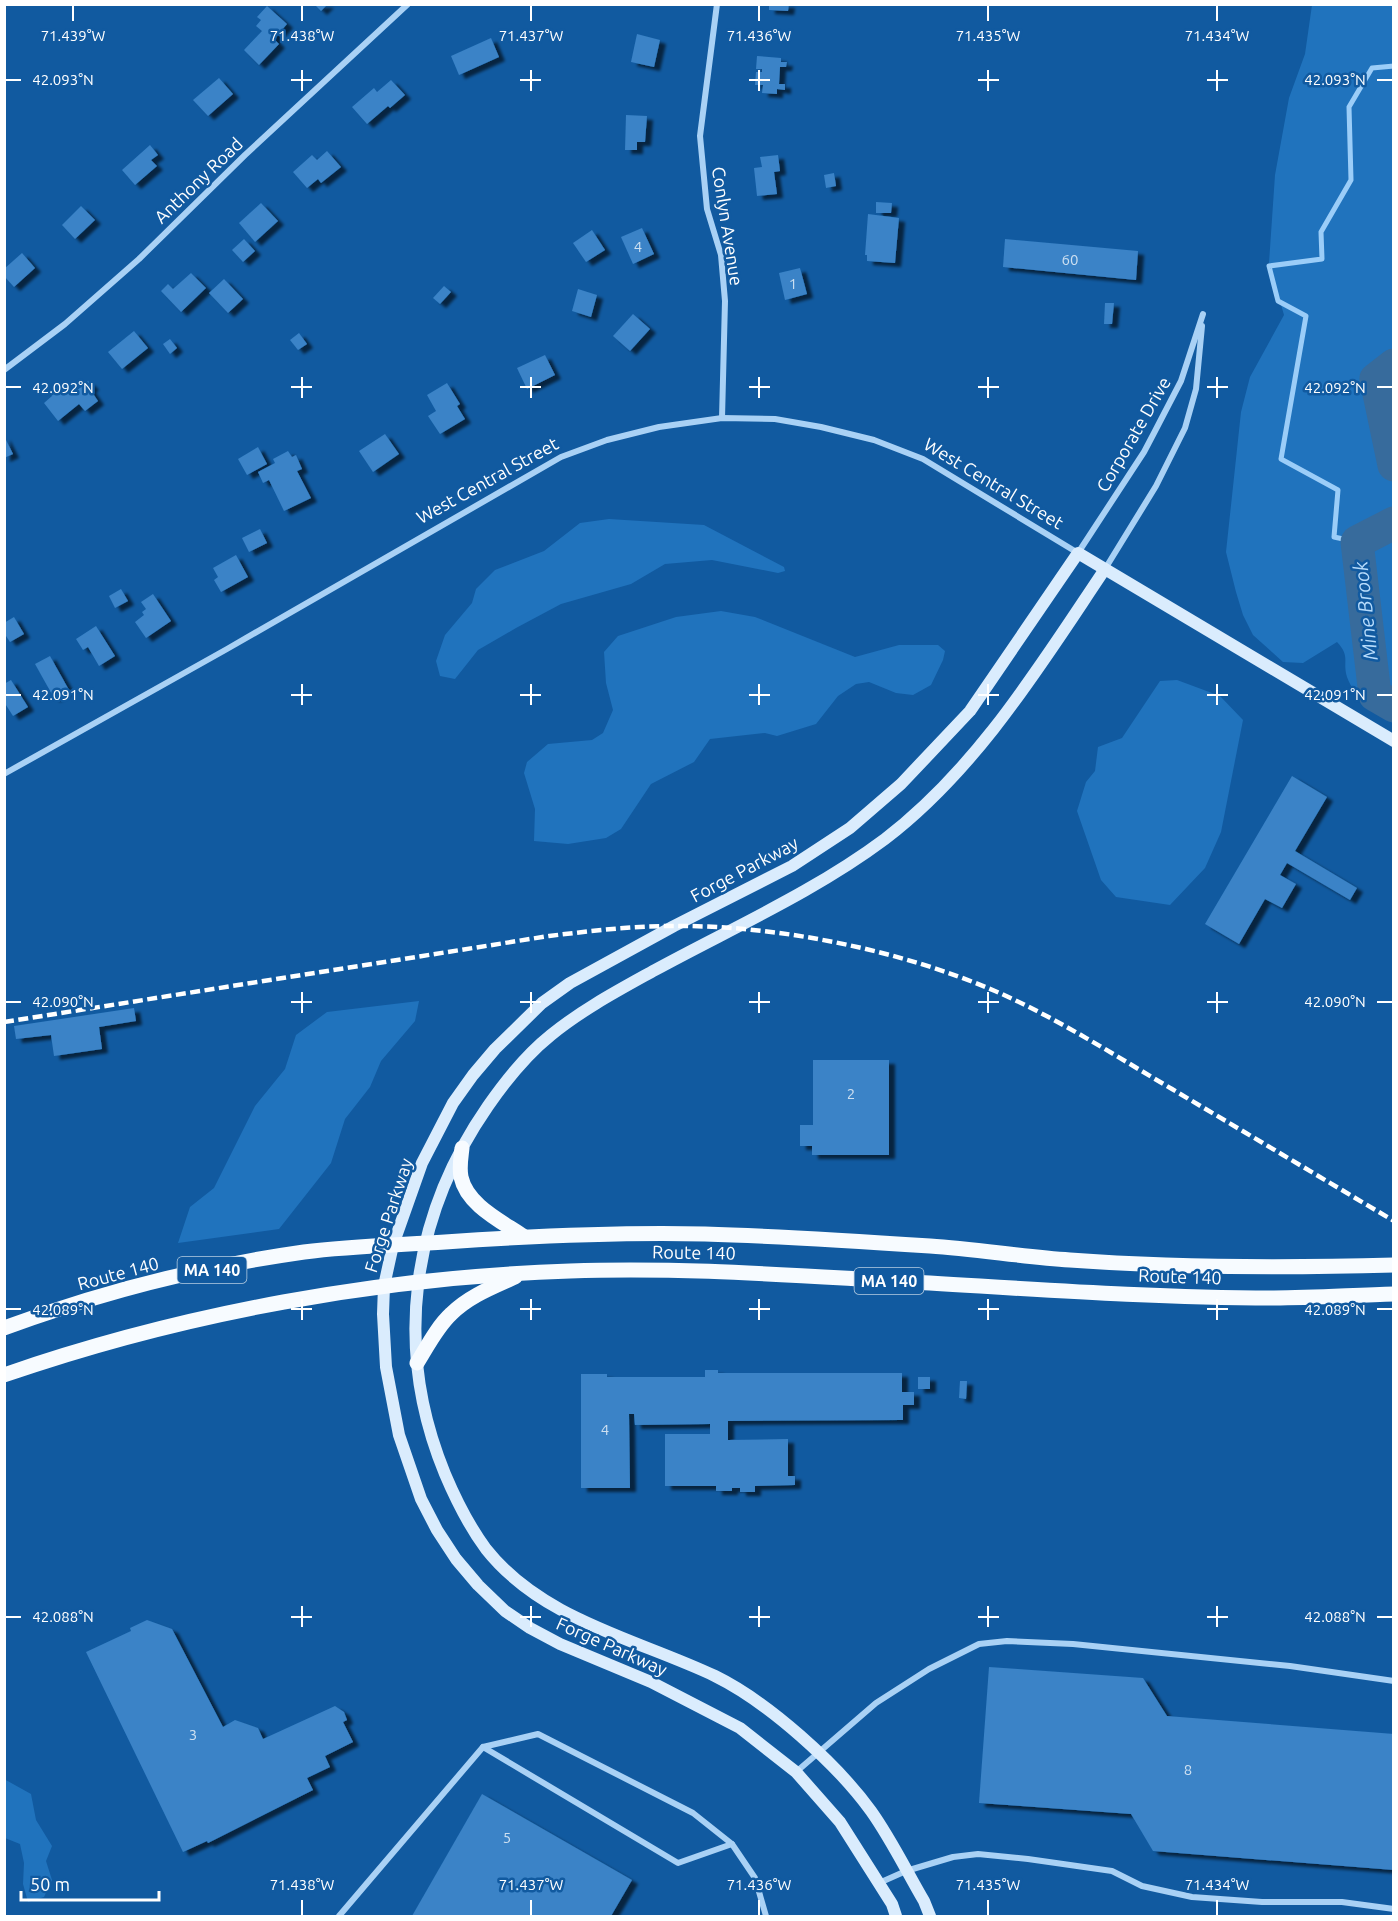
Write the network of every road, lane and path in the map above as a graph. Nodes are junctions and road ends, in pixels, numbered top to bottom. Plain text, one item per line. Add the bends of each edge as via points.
1 (408, 4) edge
2 (717, 4) edge
3 (4, 370) edge
4 (722, 418) junction
5 (1078, 553) junction
6 (1105, 569) junction
7 (1394, 741) edge
8 (4, 774) edge
9 (462, 1148) junction
10 (523, 1236) junction
11 (425, 1244) junction
12 (393, 1245) junction
13 (1394, 1265) edge
14 (525, 1272) junction
15 (417, 1282) junction
16 (384, 1286) junction
17 (1394, 1294) edge
18 (4, 1328) edge
19 (417, 1363) junction
20 (4, 1375) edge
21 (1394, 1681) edge
22 (483, 1747) junction
23 (818, 1752) junction
24 (796, 1772) junction
25 (732, 1844) junction
26 (906, 1871) junction
27 (879, 1884) junction
28 (1394, 1909) edge
29 (339, 1917) edge
30 (766, 1917) edge
31 (896, 1917) edge
32 (930, 1917) edge

1 - 3 street, Anthony Road via 244,155 139,259 65,324
2 - 4 street, Conlyn Avenue via 700,136 707,209 721,255 725,302
4 - 5 street, West Central Street via 775,419 874,440 923,459
4 - 8 street, West Central Street via 659,427 561,457
5 - 6 street, West Central Street
5 - 6 street, Corporate Drive via 1149,443 1181,381 1203,314 1196,389 1185,428 1156,486
5 - 12 street, Forge Parkway via 970,711 901,784 850,828 792,866 570,983 506,1038 473,1075 445,1118 413,1184
6 - 7 street, West Central Street
6 - 9 street, Forge Parkway via 1026,686 938,792 887,837 831,876 606,996 550,1035 504,1083
9 - 10 main road via 461,1176 468,1193
9 - 11 street, Forge Parkway via 441,1194
10 - 11 main road, Route 140 / MA 140
10 - 13 main road, Route 140 / MA 140 via 708,1234 932,1246 1171,1266
11 - 12 main road, Route 140 / MA 140
11 - 15 street, Forge Parkway
12 - 16 street, Forge Parkway
12 - 18 main road, Route 140 / MA 140 via 305,1252 208,1270 66,1307
14 - 15 main road, Route 140 / MA 140
14 - 17 main road, Route 140 / MA 140 via 709,1271 1275,1298
14 - 19 main road via 477,1294 451,1313
15 - 16 main road, Route 140 / MA 140
15 - 19 street, Forge Parkway
16 - 20 main road, Route 140 / MA 140 via 183,1323
16 - 24 street, Forge Parkway via 386,1367 408,1467 436,1530 470,1576 505,1611 530,1628 651,1682 740,1728
19 - 23 street, Forge Parkway via 429,1427 452,1490 467,1520 507,1572 562,1611 719,1678 772,1712
21 - 23 street via 1073,1644 979,1644 929,1669 876,1703
22 - 25 street via 538,1734 693,1813
22 - 25 street via 678,1863
22 - 29 street
23 - 24 street
23 - 26 street, Forge Parkway via 871,1811
24 - 27 street, Forge Parkway via 840,1822
25 - 30 street via 755,1878
26 - 27 street
26 - 28 street via 978,1854 1112,1871 1142,1886 1192,1897 1342,1902
26 - 32 street, Forge Parkway
27 - 31 street, Forge Parkway

